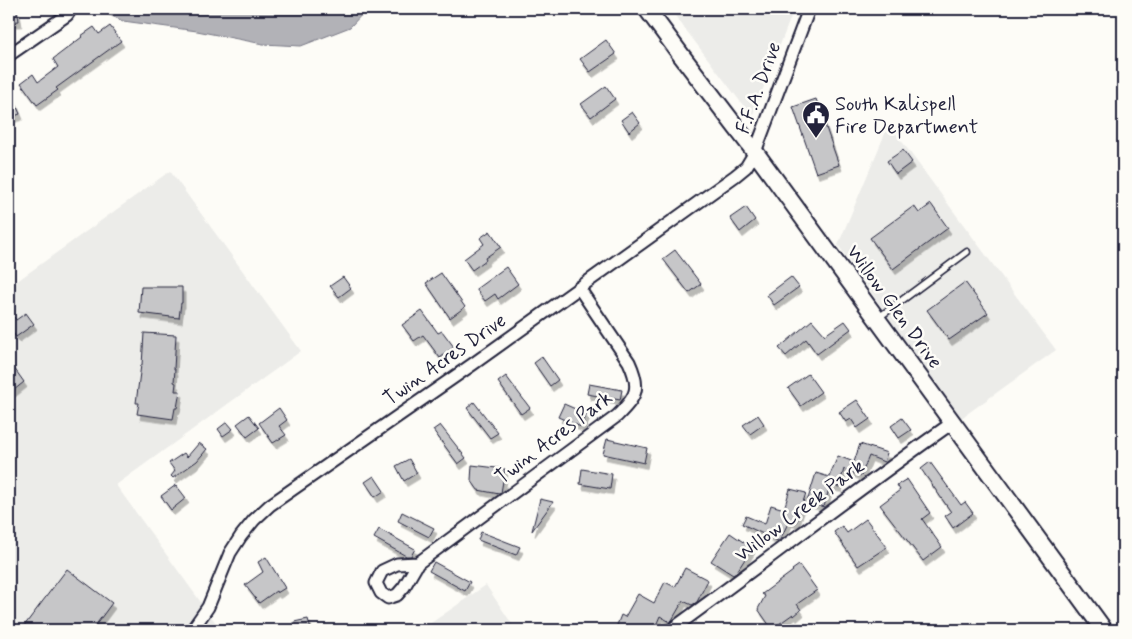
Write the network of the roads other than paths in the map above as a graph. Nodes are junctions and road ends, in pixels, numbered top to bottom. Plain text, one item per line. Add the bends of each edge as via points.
1 (71, 9) edge
2 (648, 9) edge
3 (809, 9) edge
4 (9, 55) edge
5 (756, 152) junction
6 (967, 252) dead end
7 (579, 288) junction
8 (876, 319) junction
9 (952, 422) junction
10 (418, 563) dead end
11 (192, 630) edge
12 (671, 630) edge
13 (1104, 630) edge

1 - 4 street
2 - 5 main road, Willow Glen Drive
3 - 5 street, F.F.A. Drive
5 - 7 street, Twin Acres Drive via 735,176
5 - 8 main road, Willow Glen Drive
6 - 8 lane
7 - 10 street, Twin Acres Park via 634,372 636,385 629,405
7 - 11 street, Twin Acres Drive via 270,505 254,520 230,553 208,607
8 - 9 main road, Willow Glen Drive
9 - 12 street, Willow Creek Park
9 - 13 main road, Willow Glen Drive

